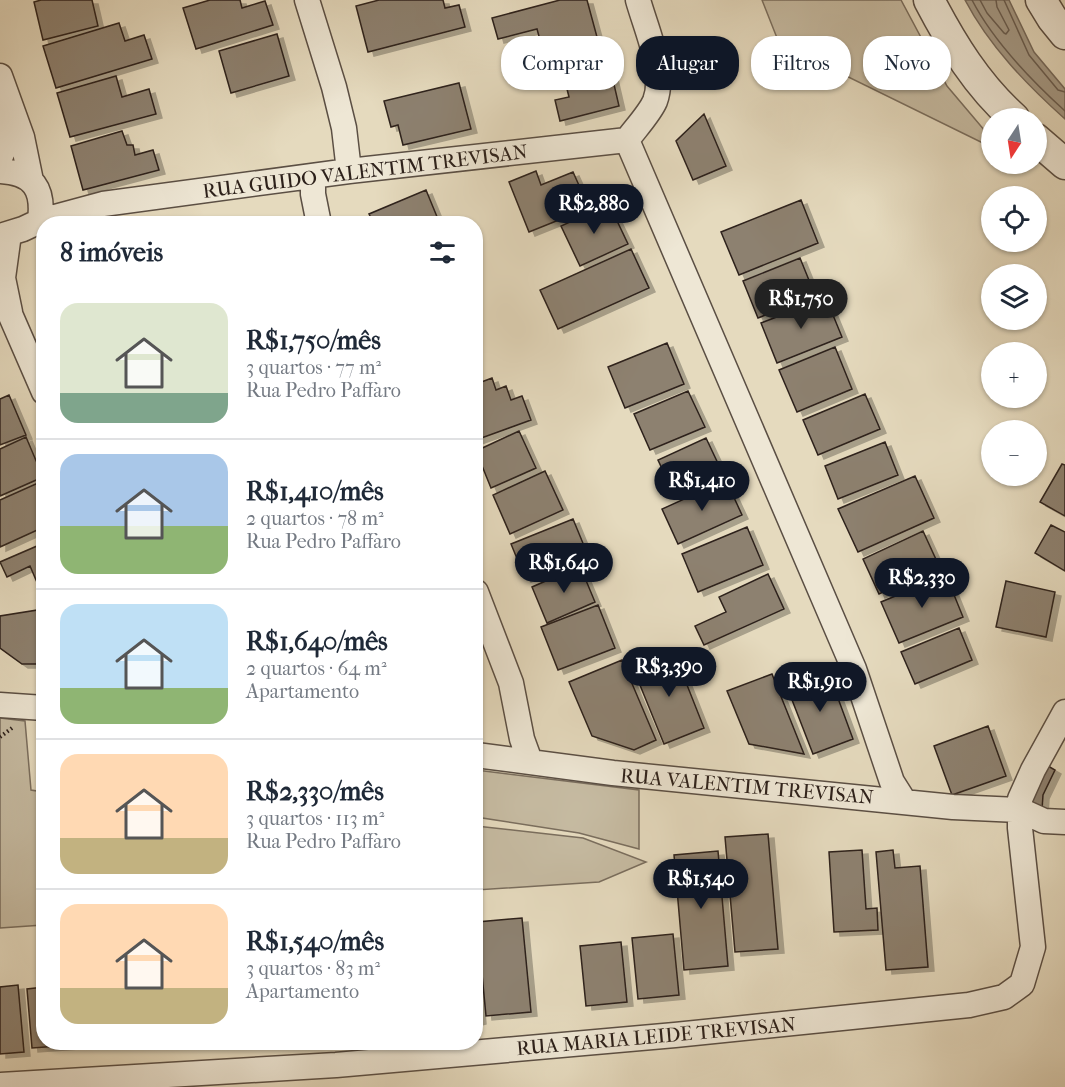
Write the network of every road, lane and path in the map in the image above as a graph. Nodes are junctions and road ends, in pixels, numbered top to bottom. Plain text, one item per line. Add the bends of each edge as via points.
1 (308, 0) edge
2 (638, 0) edge
3 (928, 0) edge
4 (1041, 0) edge
5 (1065, 33) edge
6 (1, 79) edge
7 (1003, 108) edge
8 (627, 140) junction
9 (1047, 148) edge
10 (0, 158) edge
11 (1065, 164) edge
12 (0, 171) edge
13 (349, 171) junction
14 (313, 176) junction
15 (36, 187) junction
16 (103, 204) junction
17 (40, 216) edge
18 (56, 216) edge
19 (318, 216) edge
20 (36, 222) edge
21 (4, 235) edge
22 (5, 306) edge
23 (36, 374) edge
24 (483, 610) edge
25 (0, 705) edge
26 (36, 707) edge
27 (1065, 712) edge
28 (483, 756) edge
29 (530, 761) junction
30 (904, 801) junction
31 (1020, 810) junction
32 (1065, 822) edge
33 (0, 1085) edge

1 - 13 street via 344,128
2 - 8 street via 657,65 658,83 655,102
3 - 7 street via 969,69
4 - 5 street
6 - 10 street via 8,139
6 - 15 street
8 - 13 street, RUA GUIDO VALENTIM TREVISAN
8 - 30 street via 854,669 892,782
9 - 11 street
12 - 15 street, RUA GUIDO VALENTIM TREVISAN via 16,174
13 - 14 street, RUA GUIDO VALENTIM TREVISAN
14 - 16 street, RUA GUIDO VALENTIM TREVISAN
14 - 19 street
15 - 16 street, RUA GUIDO VALENTIM TREVISAN
15 - 17 street
16 - 18 street, RUA GUIDO VALENTIM TREVISAN
20 - 21 street, RUA GUIDO VALENTIM TREVISAN
21 - 22 street
22 - 23 street
24 - 29 street via 512,683
25 - 26 street
27 - 31 street via 1033,770 1020,799
28 - 29 street, RUA VALENTIM TREVISAN
29 - 30 street, RUA VALENTIM TREVISAN via 613,773
30 - 31 street, RUA VALENTIM TREVISAN
31 - 32 street, RUA VALENTIM TREVISAN via 1044,821
31 - 33 street, RUA MARIA LEIDE TREVISAN via 1033,947 1022,984 1004,998 969,1005 640,1038 336,1065

